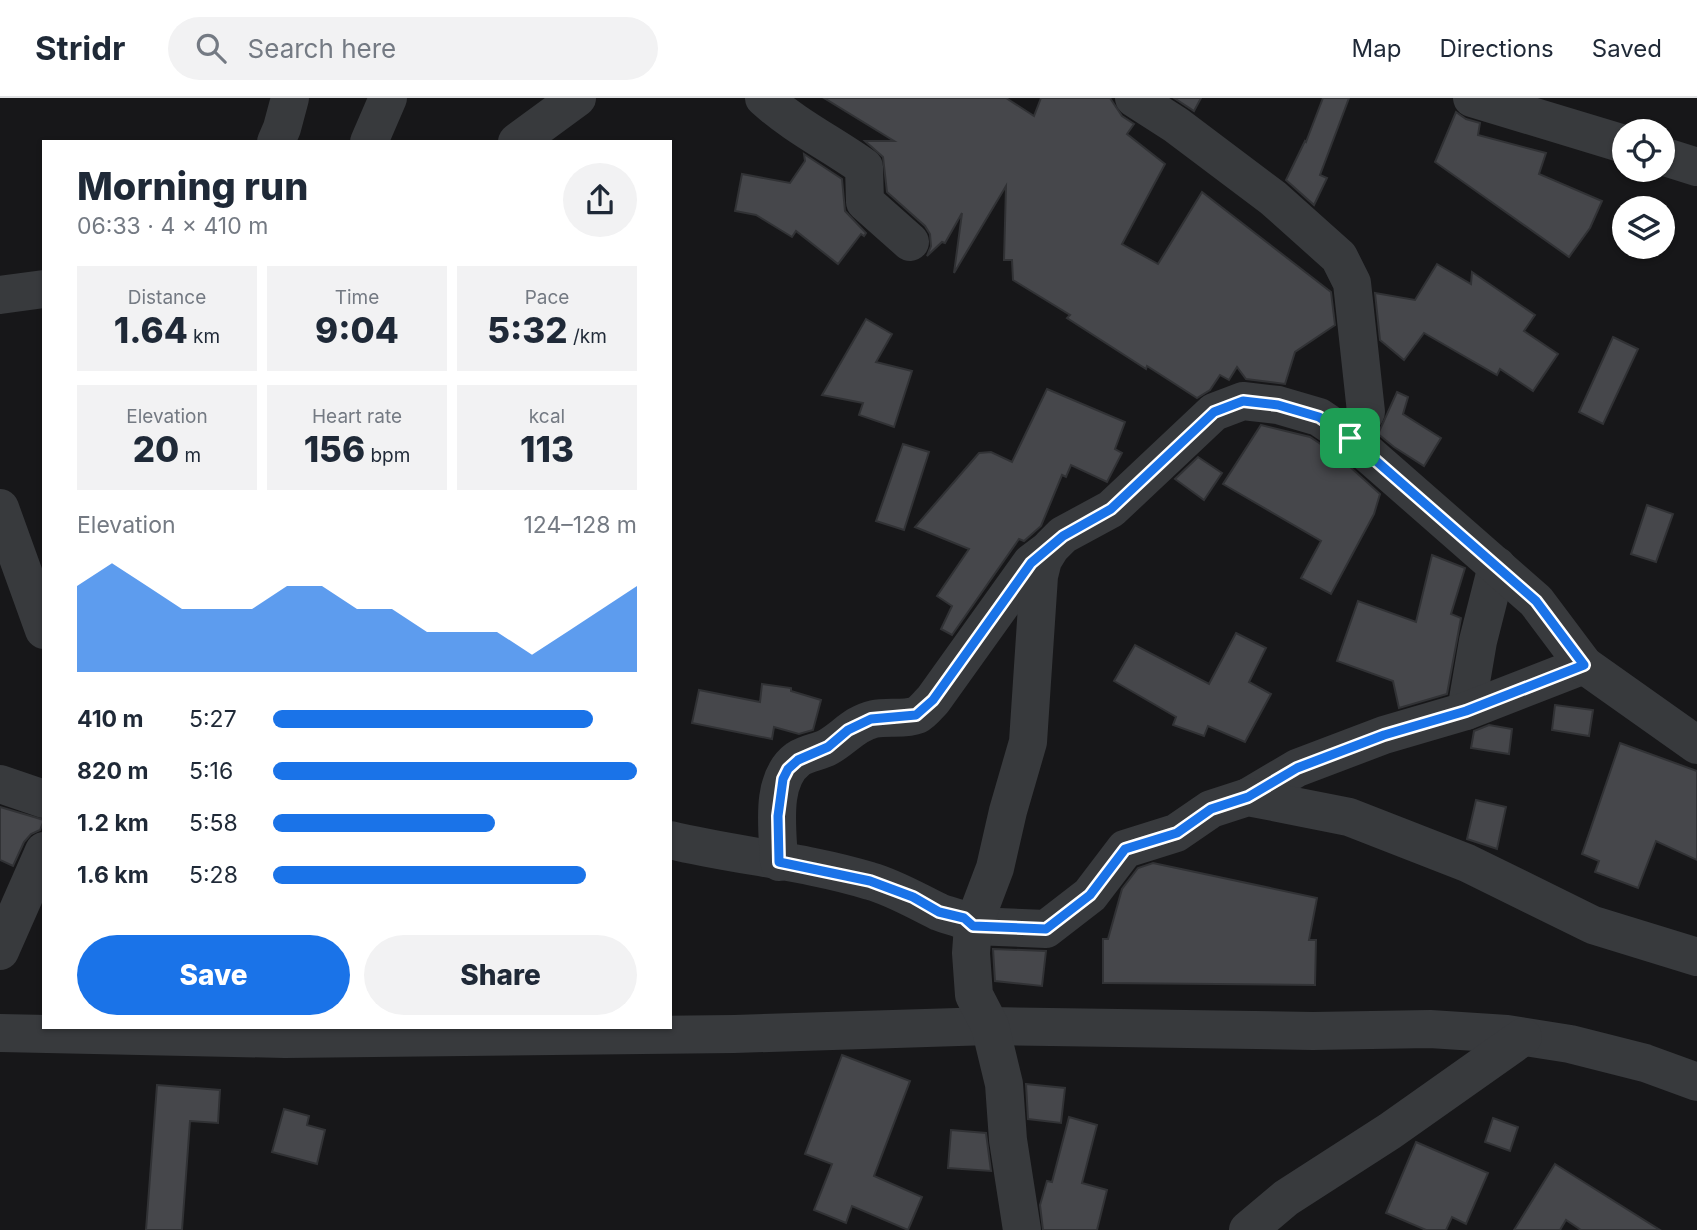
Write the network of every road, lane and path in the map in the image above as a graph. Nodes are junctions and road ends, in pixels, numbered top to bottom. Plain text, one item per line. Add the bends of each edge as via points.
1 (289, 98) edge
2 (388, 98) edge
3 (577, 98) edge
4 (1134, 98) edge
5 (1472, 98) edge
6 (780, 103) edge
7 (277, 140) edge
8 (370, 140) edge
9 (520, 140) edge
10 (1612, 140) edge
11 (1675, 160) edge
12 (1697, 167) edge
13 (910, 242) dead end
14 (42, 289) edge
15 (0, 295) edge
16 (1350, 438) junction
17 (0, 508) edge
18 (1051, 547) junction
19 (1497, 566) junction
20 (42, 624) edge
21 (1584, 665) junction
22 (1466, 711) junction
23 (1697, 745) edge
24 (0, 784) edge
25 (1248, 797) junction
26 (42, 798) edge
27 (672, 840) edge
28 (42, 856) edge
29 (779, 862) junction
30 (973, 926) junction
31 (0, 951) edge
32 (1697, 957) edge
33 (990, 1026) junction
34 (0, 1033) edge
35 (1523, 1037) junction
36 (1697, 1083) edge
37 (1022, 1230) edge
38 (1248, 1230) edge

1 - 7 street
2 - 8 street
3 - 9 street
4 - 16 street via 1273,198 1339,257 1352,283 1366,412
5 - 10 street
6 - 13 street via 864,167 865,202
11 - 12 street
14 - 15 street
16 - 18 street via 1319,417 1243,401 1214,412 1111,509
16 - 19 street
17 - 20 street
18 - 29 street via 1031,563 923,710 916,715 871,719 788,769 778,816
18 - 30 street via 1040,576 1028,742 995,868
19 - 21 street via 1536,601
19 - 22 street
21 - 22 street
21 - 23 street
22 - 25 street via 1297,768
24 - 26 street
25 - 30 street via 1211,809 1177,833 1125,849 1090,895 1046,929
25 - 32 street via 1349,817 1467,863 1593,926
27 - 29 street
28 - 31 street
29 - 30 street via 870,881 939,912 964,918
30 - 33 street via 974,995
33 - 34 street via 285,1039
33 - 35 street via 1430,1030
33 - 37 street via 1004,1084
35 - 36 street via 1645,1063
35 - 38 street via 1286,1198

